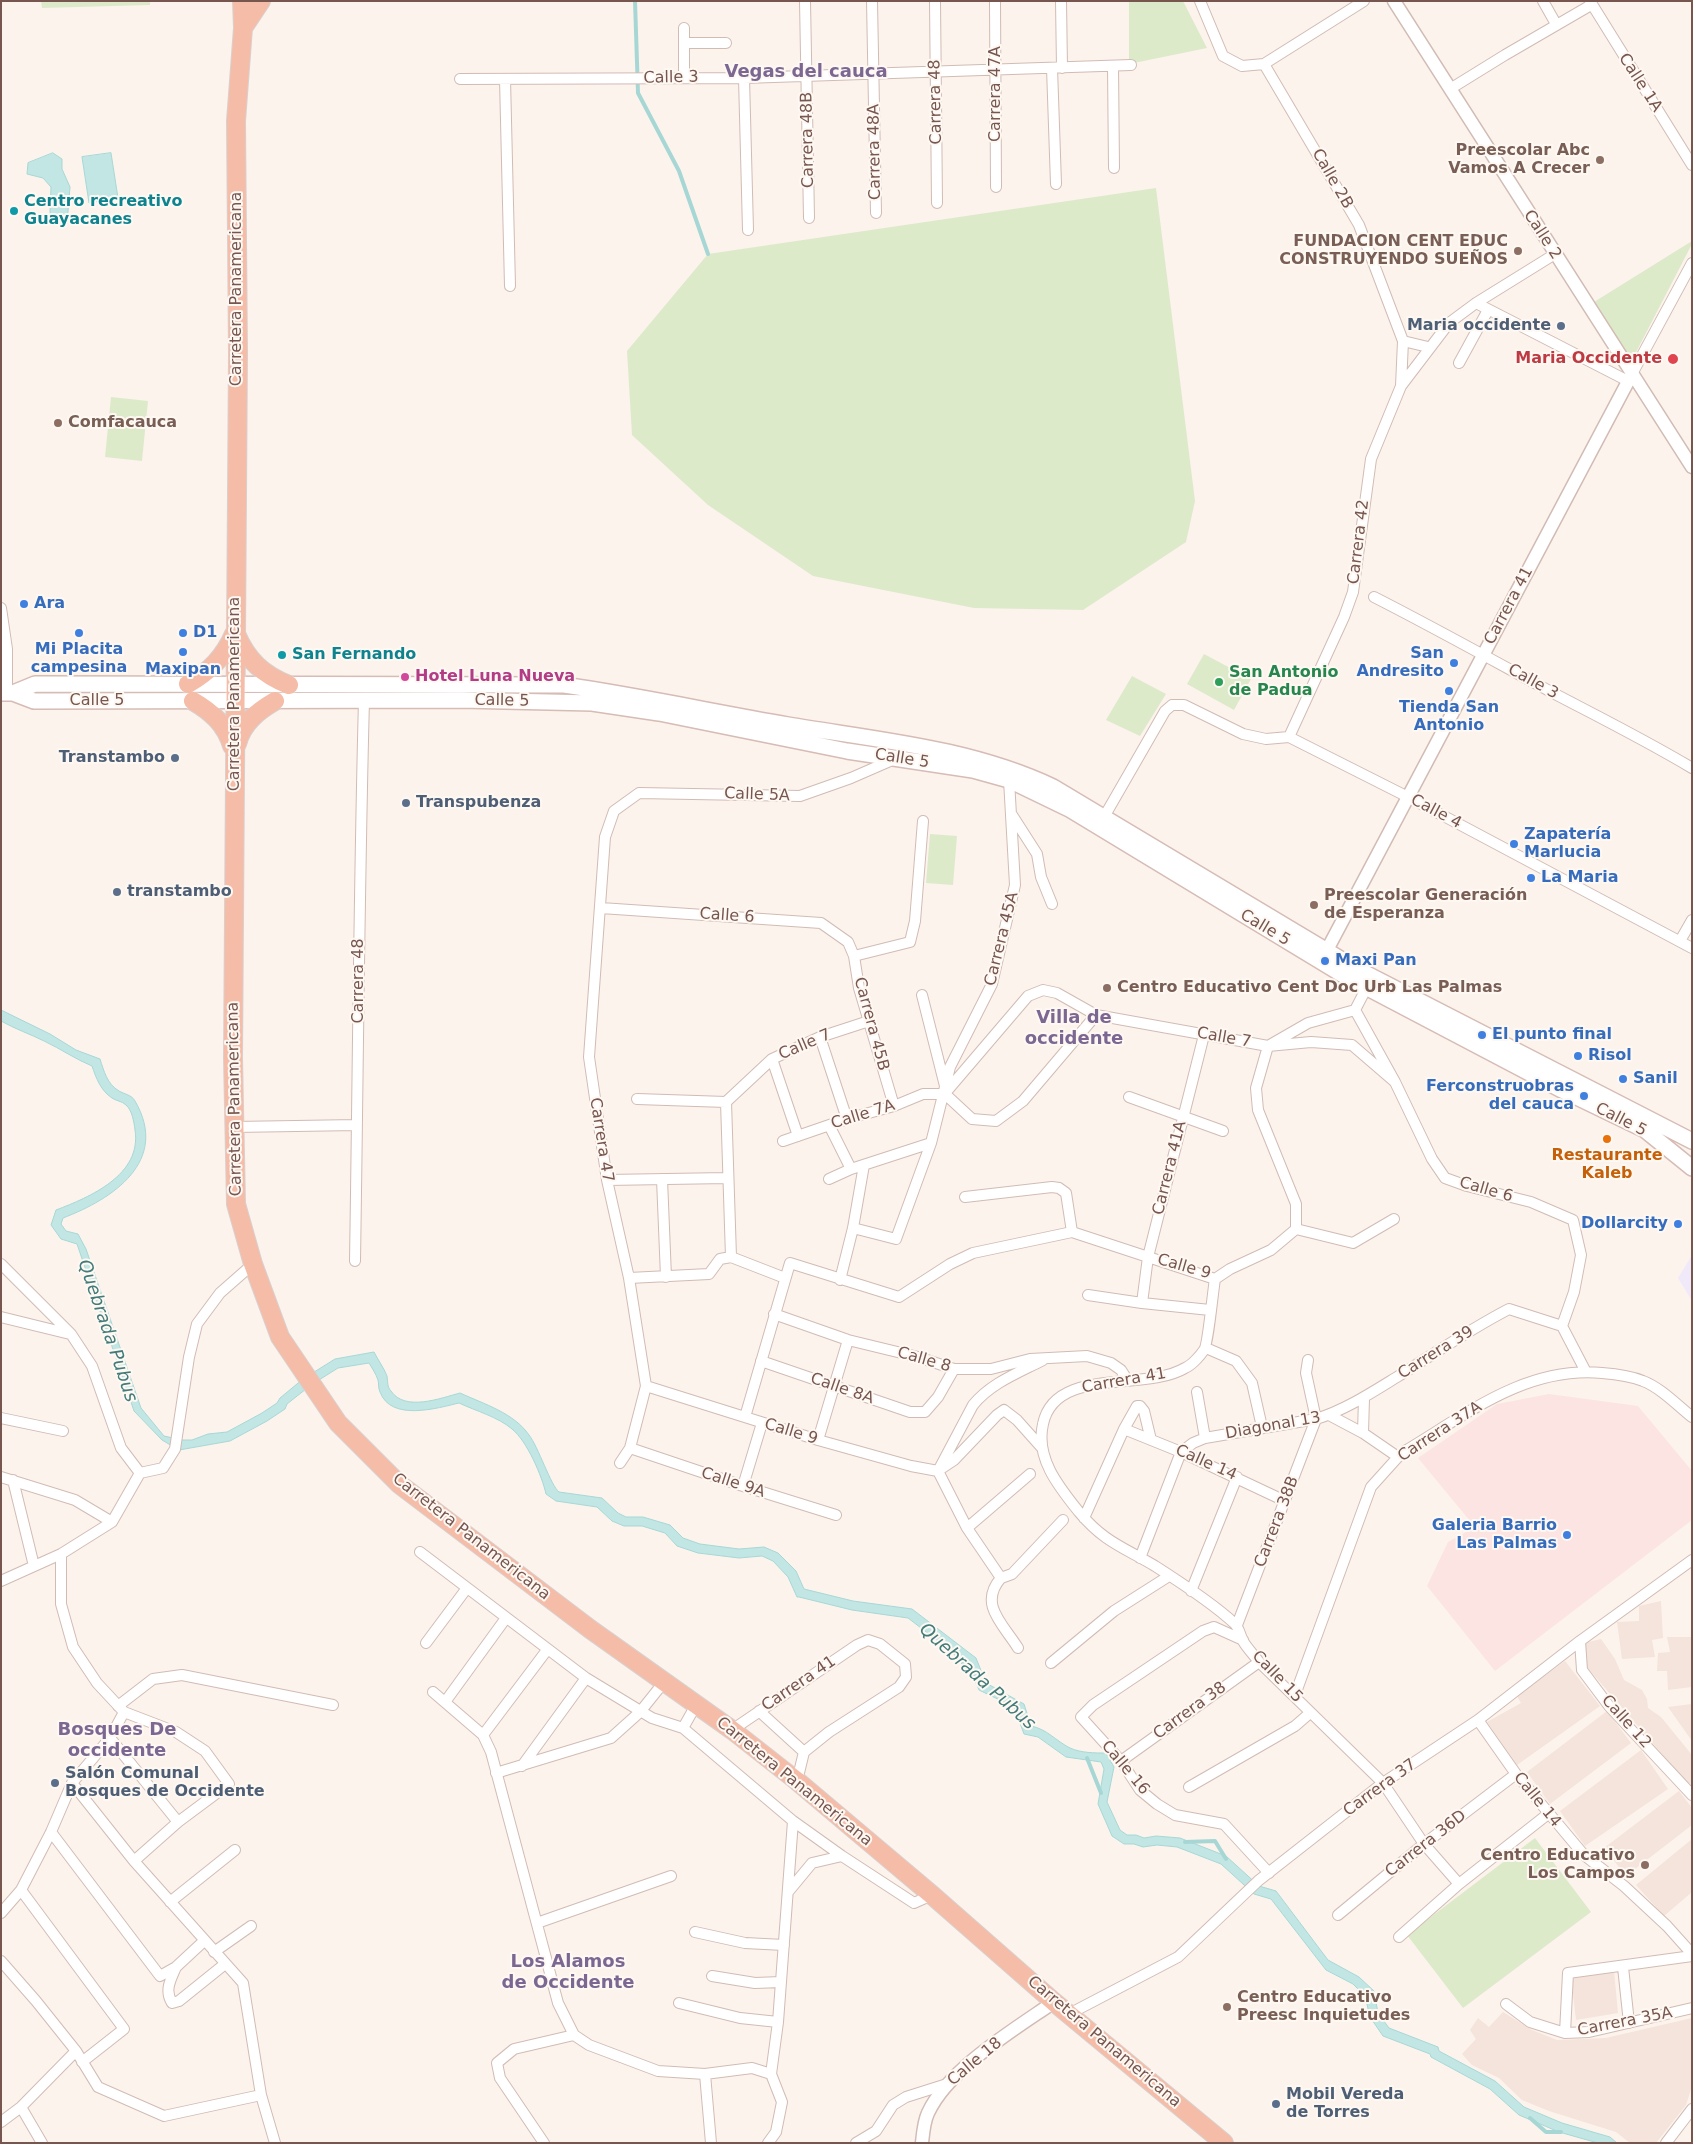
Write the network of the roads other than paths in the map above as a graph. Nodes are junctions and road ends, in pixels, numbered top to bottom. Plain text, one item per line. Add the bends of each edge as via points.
1 (242, 1) edge
2 (261, 1) edge
3 (805, 1) edge
4 (872, 1) edge
5 (935, 1) edge
6 (996, 1) edge
7 (1061, 1) edge
8 (1200, 1) edge
9 (1364, 1) edge
10 (1394, 1) edge
11 (1544, 1) edge
12 (1591, 3) edge
13 (1556, 24) junction
14 (243, 28) junction
15 (684, 28) dead end
16 (684, 43) junction
17 (726, 43) dead end
18 (1264, 64) junction
19 (1131, 65) dead end
20 (1113, 66) junction
21 (1057, 68) junction
22 (935, 70) junction
23 (996, 70) junction
24 (874, 74) junction
25 (807, 76) junction
26 (684, 77) junction
27 (744, 78) junction
28 (460, 79) dead end
29 (505, 79) junction
30 (1450, 89) junction
31 (1692, 165) edge
32 (1114, 168) dead end
33 (1056, 184) dead end
34 (996, 187) dead end
35 (937, 203) dead end
36 (876, 213) dead end
37 (809, 218) dead end
38 (748, 230) dead end
39 (1555, 254) junction
40 (1692, 263) edge
41 (510, 286) dead end
42 (1476, 303) junction
43 (1488, 310) junction
44 (1403, 340) junction
45 (1428, 348) junction
46 (1459, 363) dead end
47 (1630, 378) junction
48 (1401, 386) junction
49 (1692, 467) edge
50 (1374, 597) dead end
51 (1, 608) edge
52 (235, 631) junction
53 (1483, 654) junction
54 (289, 685) junction
55 (190, 692) junction
56 (235, 692) junction
57 (7, 693) edge
58 (275, 700) junction
59 (364, 700) junction
60 (1289, 737) junction
61 (234, 754) junction
62 (898, 758) junction
63 (1692, 768) edge
64 (1009, 780) junction
65 (1408, 797) junction
66 (614, 811) joint
67 (1011, 814) junction
68 (1104, 817) junction
69 (923, 820) dead end
70 (1052, 904) dead end
71 (601, 908) junction
72 (1692, 920) edge
73 (1680, 941) junction
74 (848, 942) joint
75 (1692, 948) edge
76 (1327, 950) junction
77 (854, 956) junction
78 (1367, 987) junction
79 (922, 995) dead end
80 (1355, 1010) junction
81 (1096, 1015) junction
82 (869, 1021) junction
83 (1204, 1035) junction
84 (820, 1038) junction
85 (1352, 1045) joint
86 (1268, 1046) junction
87 (772, 1058) junction
88 (1395, 1082) junction
89 (945, 1091) junction
90 (1129, 1097) dead end
91 (637, 1099) dead end
92 (726, 1102) junction
93 (894, 1106) junction
94 (1183, 1115) junction
95 (846, 1119) junction
96 (357, 1125) junction
97 (829, 1125) junction
98 (234, 1127) junction
99 (1223, 1131) dead end
100 (798, 1136) junction
101 (783, 1141) dead end
102 (931, 1142) junction
103 (1692, 1142) edge
104 (864, 1165) junction
105 (1692, 1168) edge
106 (851, 1169) junction
107 (728, 1178) junction
108 (662, 1179) junction
109 (830, 1179) dead end
110 (606, 1180) junction
111 (965, 1197) dead end
112 (1394, 1219) dead end
113 (853, 1228) junction
114 (1296, 1229) junction
115 (1072, 1232) junction
116 (731, 1257) junction
117 (1148, 1257) junction
118 (355, 1261) dead end
119 (1, 1264) edge
120 (253, 1264) junction
121 (666, 1277) junction
122 (628, 1278) junction
123 (785, 1278) junction
124 (1215, 1279) junction
125 (840, 1280) junction
126 (1088, 1295) dead end
127 (1142, 1303) junction
128 (1210, 1310) junction
129 (774, 1314) junction
130 (1, 1317) edge
131 (1562, 1326) junction
132 (71, 1334) junction
133 (848, 1340) junction
134 (1206, 1348) junction
135 (1046, 1358) junction
136 (1308, 1360) dead end
137 (761, 1361) junction
138 (954, 1370) junction
139 (1586, 1372) junction
140 (1128, 1381) junction
141 (646, 1386) junction
142 (834, 1387) junction
143 (1197, 1392) dead end
144 (1364, 1398) junction
145 (1329, 1415) junction
146 (745, 1417) junction
147 (1692, 1417) edge
148 (1, 1418) edge
149 (1316, 1419) junction
150 (762, 1423) junction
151 (1262, 1427) junction
152 (1124, 1429) junction
153 (63, 1431) dead end
154 (1363, 1433) junction
155 (1205, 1438) junction
156 (818, 1440) junction
157 (1151, 1440) junction
158 (630, 1448) junction
159 (1042, 1448) junction
160 (1181, 1452) junction
161 (1398, 1456) junction
162 (620, 1463) dead end
163 (938, 1471) junction
164 (140, 1473) junction
165 (1030, 1474) dead end
166 (1, 1477) edge
167 (1237, 1477) junction
168 (13, 1480) junction
169 (743, 1486) junction
170 (1285, 1501) junction
171 (836, 1515) dead end
172 (1084, 1518) junction
173 (1063, 1520) dead end
174 (112, 1522) junction
175 (967, 1528) junction
176 (420, 1552) dead end
177 (61, 1554) junction
178 (1140, 1558) junction
179 (1692, 1560) edge
180 (34, 1566) junction
181 (1169, 1576) junction
182 (1001, 1578) junction
183 (1, 1581) edge
184 (466, 1588) junction
185 (1191, 1591) junction
186 (506, 1618) junction
187 (1237, 1625) junction
188 (1243, 1640) junction
189 (1580, 1641) junction
190 (426, 1643) dead end
191 (1018, 1648) dead end
192 (547, 1650) junction
193 (1259, 1662) junction
194 (1051, 1663) dead end
195 (586, 1678) junction
196 (664, 1682) junction
197 (433, 1692) dead end
198 (1295, 1695) junction
199 (445, 1702) junction
200 (334, 1705) dead end
201 (696, 1705) junction
202 (121, 1709) junction
203 (640, 1712) junction
204 (759, 1712) junction
205 (1310, 1712) junction
206 (1478, 1720) junction
207 (683, 1728) junction
208 (732, 1730) junction
209 (483, 1735) junction
210 (110, 1738) junction
211 (804, 1752) junction
212 (1121, 1761) junction
213 (522, 1766) junction
214 (496, 1773) junction
215 (1516, 1774) junction
216 (797, 1781) junction
217 (72, 1784) junction
218 (1383, 1784) junction
219 (1189, 1787) dead end
220 (1692, 1794) edge
221 (1548, 1814) junction
222 (793, 1821) junction
223 (178, 1822) junction
224 (51, 1832) junction
225 (1424, 1844) junction
226 (235, 1850) dead end
227 (842, 1856) junction
228 (134, 1860) junction
229 (1270, 1873) junction
230 (671, 1876) dead end
231 (1459, 1884) junction
232 (21, 1890) junction
233 (788, 1892) junction
234 (932, 1895) junction
235 (170, 1902) junction
236 (1, 1913) edge
237 (1338, 1915) dead end
238 (537, 1923) junction
239 (251, 1926) dead end
240 (694, 1932) dead end
241 (1399, 1937) dead end
242 (204, 1942) junction
243 (784, 1945) junction
244 (214, 1952) junction
245 (1692, 1955) edge
246 (1, 1961) edge
247 (225, 1964) junction
248 (176, 1967) junction
249 (1623, 1967) junction
250 (712, 1976) dead end
251 (781, 1982) junction
252 (1054, 2002) junction
253 (679, 2003) dead end
254 (1506, 2004) dead end
255 (1692, 2008) edge
256 (1069, 2014) junction
257 (778, 2022) junction
258 (1629, 2023) junction
259 (1565, 2033) junction
260 (574, 2035) junction
261 (76, 2051) junction
262 (82, 2062) junction
263 (705, 2074) junction
264 (771, 2074) junction
265 (947, 2084) junction
266 (261, 2095) junction
267 (21, 2107) junction
268 (1692, 2109) edge
269 (1, 2122) edge
270 (42, 2143) edge
271 (275, 2143) edge
272 (544, 2143) edge
273 (711, 2143) edge
274 (768, 2143) edge
275 (856, 2143) edge
276 (922, 2143) edge
277 (1224, 2143) edge
278 (1666, 2143) edge

1 - 14 highway, Carretera Panamericana
2 - 14 highway, Carretera Panamericana
3 - 25 street, Carrera 48B
4 - 24 street, Carrera 48A
5 - 22 street, Carrera 48
6 - 23 street, Carrera 47A
7 - 21 street
8 - 18 street via 1223,56 1242,66
9 - 18 street
10 - 30 street, Calle 2
11 - 13 street
12 - 13 street
12 - 31 street, Calle 1A
13 - 30 street
14 - 52 highway, Carretera Panamericana via 236,121
15 - 16 street
16 - 17 street
16 - 26 street
18 - 44 street, Calle 2B via 1359,225
19 - 20 street, Calle 3
20 - 21 street, Calle 3
20 - 32 street
21 - 23 street, Calle 3
21 - 33 street
22 - 23 street, Calle 3
22 - 24 street, Calle 3
22 - 35 street, Carrera 48
23 - 34 street, Carrera 47A
24 - 25 street, Calle 3
24 - 36 street, Carrera 48A
25 - 27 street, Calle 3
25 - 37 street, Carrera 48B
26 - 27 street, Calle 3
26 - 29 street, Calle 3
27 - 38 street
28 - 29 street, Calle 3
29 - 41 street
30 - 39 street, Calle 2
39 - 42 street, Carrera 42
39 - 47 street, Calle 2
40 - 47 street, Carrera 41
42 - 43 street
42 - 45 street, Carrera 42 via 1449,323
43 - 46 street
43 - 47 street
44 - 45 street
44 - 48 street, Calle 2B
45 - 48 street, Carrera 42
47 - 49 street, Calle 2
47 - 53 street, Carrera 41
48 - 60 street, Carrera 42 via 1371,459 1353,592
50 - 53 street, Calle 3
51 - 57 street via 7,649
52 - 54 highway via 241,646 261,670
52 - 55 highway via 217,663
52 - 56 highway, Carretera Panamericana
53 - 63 street, Calle 3 via 1595,716 1649,741
53 - 65 street, Carrera 41
54 - 56 main road, Calle 5
54 - 68 main road, Calle 5 via 564,685 634,695 720,714 978,759 1029,776
55 - 56 main road, Calle 5
55 - 57 main road, Calle 5 via 34,684
55 - 61 highway via 221,722 230,737
56 - 58 main road, Calle 5
56 - 61 highway, Carretera Panamericana
58 - 59 main road, Calle 5
58 - 61 highway via 248,722
59 - 62 main road, Calle 5 via 592,703
59 - 96 street, Carrera 48 via 358,892
60 - 65 street, Calle 4
60 - 68 street via 1266,739 1242,734 1184,705 1172,706 1165,711
61 - 98 highway, Carretera Panamericana
62 - 64 main road, Calle 5 via 973,770
62 - 66 street, Calle 5A via 800,796 639,792
64 - 67 street, Carrera 45A
64 - 78 main road, Calle 5 via 1071,810
65 - 73 street, Calle 4
65 - 76 street, Carrera 41
66 - 71 street, Carrera 47 via 605,837
67 - 70 street via 1037,854 1041,877
67 - 89 street, Carrera 45A via 1015,885 992,984 950,1067
68 - 76 main road, Calle 5
69 - 77 street via 915,921 910,942
71 - 74 street, Calle 6 via 821,922
71 - 110 street, Carrera 47 via 589,1058
72 - 73 street
73 - 75 street, Calle 4
74 - 77 street, Carrera 45B
76 - 103 main road, Calle 5
77 - 82 street, Carrera 45B
78 - 80 street
78 - 105 main road, Calle 5 via 1645,1130
79 - 89 street
80 - 86 street via 1308,1023
80 - 88 street, Calle 6
81 - 83 street, Calle 7
81 - 89 street, Calle 7 via 1057,993 1043,990 1028,996
81 - 89 street via 1023,1101 996,1121 972,1119
82 - 84 street, Calle 7
82 - 93 street, Carrera 45B
83 - 86 street, Calle 7
83 - 94 street, Carrera 41A
84 - 87 street, Calle 7
84 - 95 street
85 - 86 street, Calle 7 via 1311,1042
85 - 88 street, Calle 6
86 - 114 street via 1256,1088 1258,1110 1296,1204
87 - 92 street, Calle 7
87 - 100 street
88 - 131 street, Calle 6 via 1432,1159 1445,1178 1531,1202 1573,1220 1581,1255 1574,1292
89 - 93 street, Calle 7A via 923,1094
89 - 102 street, Carrera 45A
90 - 94 street
91 - 92 street
92 - 107 street
93 - 95 street, Calle 7A
94 - 99 street
94 - 117 street, Carrera 41A
95 - 97 street, Calle 7A
96 - 98 street
96 - 118 street, Carrera 48
97 - 100 street, Calle 7A
97 - 106 street
98 - 120 highway, Carretera Panamericana via 236,1204
100 - 101 street, Calle 7A
102 - 104 street
102 - 113 street, Carrera 45A via 896,1239
104 - 106 street
104 - 113 street
106 - 109 street
107 - 108 street
107 - 116 street
108 - 110 street
108 - 121 street
110 - 122 street, Carrera 47
111 - 115 street via 1059,1188 1066,1193
112 - 114 street via 1353,1243
113 - 125 street
114 - 124 street, Calle 9 via 1270,1250
115 - 117 street, Calle 9
115 - 125 street via 973,1253 899,1297
116 - 121 street via 720,1260 709,1274
116 - 123 street
117 - 124 street, Calle 9
117 - 127 street, Carrera 41A
119 - 132 street
120 - 164 street via 220,1293 197,1324 188,1357 174,1449 163,1468
120 - 196 highway, Carretera Panamericana via 280,1337 338,1423 400,1484
121 - 122 street
122 - 141 street, Carrera 47
123 - 125 street via 790,1263
123 - 129 street
124 - 128 street
126 - 127 street
127 - 128 street
128 - 134 street
129 - 133 street, Calle 8
129 - 137 street
130 - 132 street
131 - 139 street
131 - 144 street, Carrera 39 via 1509,1309
132 - 164 street via 92,1366 121,1448
133 - 138 street, Calle 8 via 918,1357
133 - 142 street
134 - 140 street, Carrera 41 via 1186,1368 1155,1378
134 - 151 street via 1236,1362 1252,1383
135 - 138 street, Calle 8 via 1017,1361 991,1369
135 - 140 street, Calle 8 via 1087,1356 1111,1363
135 - 163 street via 991,1387 979,1398
136 - 149 street via 1306,1373
137 - 142 street, Calle 8A
137 - 146 street
138 - 142 street, Calle 8A via 925,1412 910,1412
139 - 147 street, Carrera 37A via 1644,1381
139 - 161 street, Carrera 37A via 1551,1375 1522,1384
140 - 159 street, Carrera 41 via 1077,1388 1053,1402 1042,1426
141 - 146 street, Calle 9
141 - 158 street, Carrera 47
142 - 156 street
143 - 155 street
144 - 145 street, Diagonal 13
144 - 154 street
145 - 149 street, Diagonal 13
145 - 154 street
146 - 150 street, Calle 9
148 - 153 street
149 - 151 street, Diagonal 13
149 - 170 street, Carrera 38B
150 - 156 street, Calle 9
150 - 169 street
151 - 155 street, Diagonal 13
152 - 157 street, Calle 14
152 - 157 street via 1135,1408 1140,1406
152 - 172 street
154 - 161 street
155 - 160 street, Diagonal 13
156 - 163 street, Calle 9
157 - 160 street, Calle 14
158 - 162 street, Carrera 47
158 - 169 street, Calle 9A
159 - 163 street via 1008,1412 1001,1411 954,1460
159 - 172 street via 1053,1476
160 - 167 street, Calle 14
160 - 178 street
161 - 198 street, Carrera 37A via 1371,1487
163 - 175 street
164 - 174 street
165 - 175 street
166 - 168 street
167 - 170 street, Calle 14
167 - 185 street
168 - 174 street via 75,1500
168 - 180 street
169 - 171 street, Calle 9A
170 - 187 street, Carrera 38B
172 - 178 street via 1096,1532
173 - 182 street via 1012,1574
174 - 177 street
175 - 182 street
176 - 184 street
177 - 180 street
177 - 202 street via 61,1604 73,1647 97,1683
178 - 181 street
179 - 189 street, Carrera 37
180 - 183 street
181 - 185 street
181 - 194 street via 1114,1611
182 - 191 street via 992,1592 991,1606
184 - 186 street
184 - 190 street
185 - 187 street
186 - 192 street
186 - 199 street
187 - 188 street, Calle 15
188 - 193 street, Calle 15
188 - 212 street, Calle 16 via 1214,1627 1203,1631 1093,1705 1081,1717
189 - 206 street, Carrera 37
189 - 220 street, Calle 12 via 1582,1670 1609,1706
192 - 195 street
192 - 209 street
193 - 198 street, Calle 15
193 - 212 street, Carrera 38
195 - 203 street
195 - 213 street
196 - 201 highway, Carretera Panamericana
196 - 203 street
197 - 199 street
198 - 205 street, Calle 15
199 - 209 street
200 - 202 street via 182,1675 152,1679
201 - 207 street
201 - 208 highway, Carretera Panamericana
202 - 210 street
202 - 223 street via 176,1732 205,1751 229,1784
203 - 207 street
203 - 213 street via 612,1738
204 - 208 street, Carrera 41
204 - 211 street
204 - 211 street, Carrera 41 via 868,1640 880,1644 905,1664 906,1676 899,1687
205 - 218 street, Calle 15
205 - 219 street via 1295,1726
206 - 215 street, Calle 14
206 - 218 street, Carrera 37
207 - 222 street
208 - 216 highway, Carretera Panamericana
209 - 214 street
210 - 217 street
210 - 223 street
211 - 216 street
212 - 229 street, Calle 16 via 1140,1790 1157,1804 1175,1814 1224,1824
213 - 214 street
214 - 238 street
215 - 221 street, Calle 14
215 - 225 street, Carrera 36D
216 - 234 highway, Carretera Panamericana
217 - 224 street
217 - 228 street
218 - 225 street, Calle 15
218 - 229 street, Carrera 37
221 - 231 street
221 - 245 street, Calle 14 via 1584,1855 1624,1886
222 - 227 street
222 - 233 street
223 - 228 street
224 - 232 street
224 - 248 street via 160,1976
225 - 231 street, Calle 15
225 - 237 street, Carrera 36D
226 - 235 street
227 - 233 street via 812,1863
227 - 234 street via 914,1903
228 - 235 street
229 - 256 street, Carrera 37 via 1178,1957
230 - 238 street
231 - 241 street
232 - 236 street
232 - 262 street via 124,2029
233 - 243 street
234 - 252 highway, Carretera Panamericana
235 - 242 street
238 - 260 street via 558,2003
239 - 244 street
240 - 243 street via 745,1943
242 - 244 street
242 - 248 street
243 - 251 street
244 - 247 street
245 - 249 street
246 - 261 street
247 - 248 street via 179,2001 172,2003 168,1988
247 - 266 street via 243,1983
249 - 258 street
249 - 259 street via 1568,1973
250 - 251 street via 755,1983
251 - 257 street
252 - 256 highway, Carretera Panamericana
252 - 265 street, Calle 18 via 994,2044
253 - 257 street via 740,2018
254 - 259 street, Carrera 35A via 1530,2022
255 - 258 street, Carrera 35A
256 - 277 highway, Carretera Panamericana
257 - 264 street
258 - 259 street, Carrera 35A via 1589,2032
260 - 263 street via 589,2045 658,2071
260 - 272 street via 514,2049 497,2063 500,2078
261 - 262 street
261 - 267 street
262 - 266 street via 98,2087 164,2116
263 - 264 street via 752,2068
263 - 273 street
264 - 274 street via 782,2102 776,2132
265 - 275 street via 906,2097 893,2105 876,2131
265 - 276 street, Calle 18 via 927,2113
266 - 271 street
267 - 269 street
267 - 270 street
268 - 278 street

